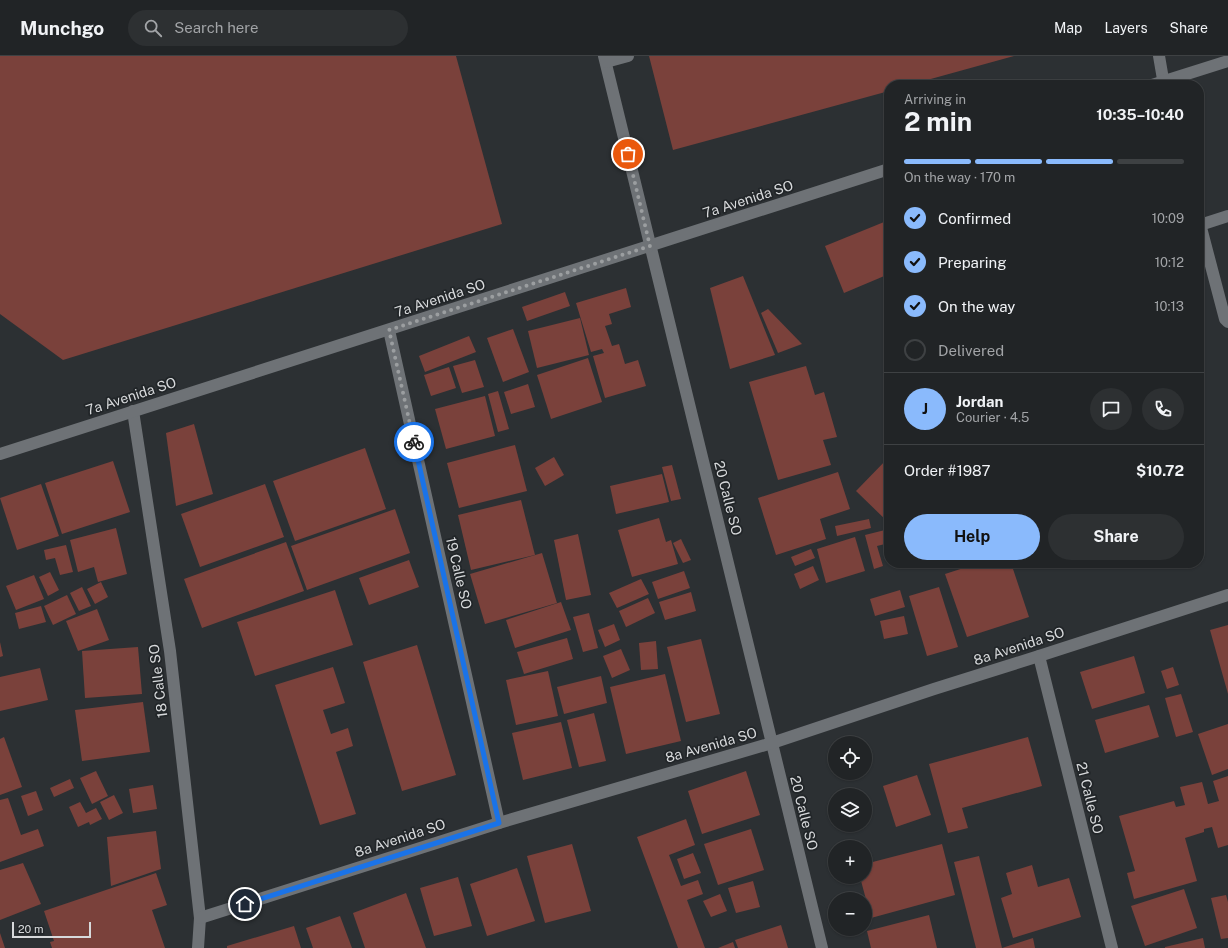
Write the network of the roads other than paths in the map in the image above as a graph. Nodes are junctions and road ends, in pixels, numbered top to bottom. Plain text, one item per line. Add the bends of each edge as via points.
1 (628, 56) edge
2 (1159, 56) edge
3 (605, 59) edge
4 (1228, 61) edge
5 (1160, 80) edge
6 (1172, 80) edge
7 (884, 171) edge
8 (1228, 216) edge
9 (1204, 222) edge
10 (1204, 238) edge
11 (650, 246) junction
12 (1228, 322) edge
13 (389, 330) junction
14 (133, 411) junction
15 (0, 454) edge
16 (1228, 595) edge
17 (1039, 656) junction
18 (772, 743) junction
19 (499, 823) junction
20 (200, 918) junction
21 (198, 948) edge
22 (822, 948) edge
23 (1112, 948) edge

1 - 3 street
2 - 5 street
3 - 11 street, 20 Calle SO
4 - 6 street
7 - 11 street, 7a Avenida SO
8 - 9 street
10 - 12 street via 1225,319
11 - 13 street, 7a Avenida SO
11 - 18 street, 20 Calle SO
13 - 14 street, 7a Avenida SO
13 - 19 street, 19 Calle SO
14 - 15 street, 7a Avenida SO
14 - 20 street, 18 Calle SO via 170,651
16 - 17 street, 8a Avenida SO
17 - 18 street, 8a Avenida SO
17 - 23 street, 21 Calle SO
18 - 19 street, 8a Avenida SO
18 - 22 street, 20 Calle SO
19 - 20 street, 8a Avenida SO
20 - 21 street, 18 Calle SO

